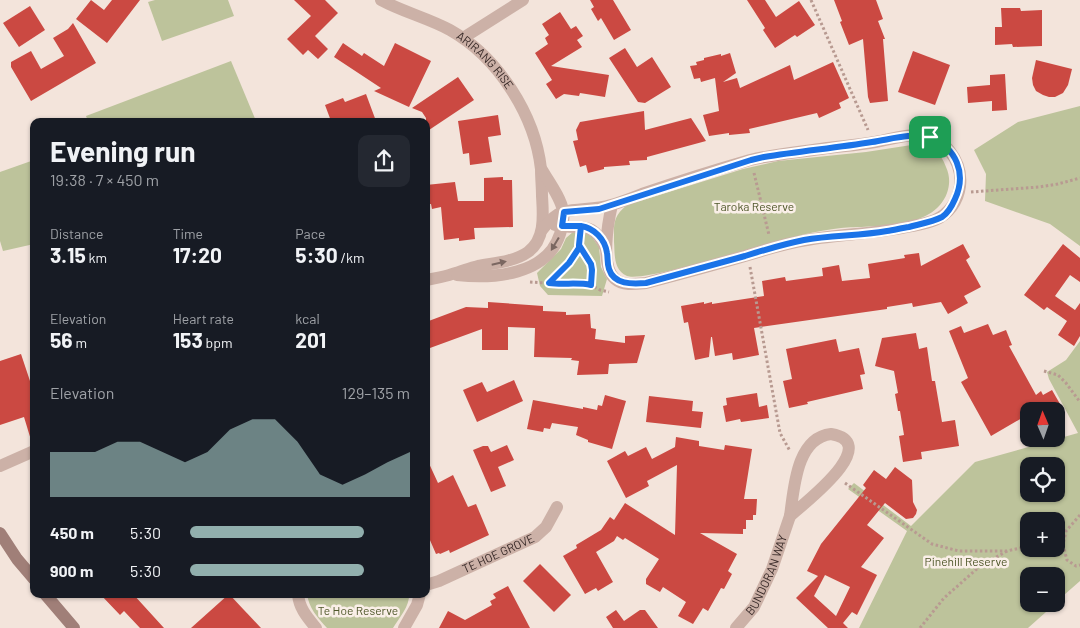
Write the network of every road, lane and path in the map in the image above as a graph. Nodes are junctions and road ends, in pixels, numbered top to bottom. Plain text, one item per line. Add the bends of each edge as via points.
1 (381, 0) edge
2 (522, 0) edge
3 (811, 0) edge
4 (463, 38) junction
5 (874, 142) junction
6 (751, 160) junction
7 (540, 168) junction
8 (1080, 178) edge
9 (958, 192) junction
10 (612, 205) junction
11 (564, 212) junction
12 (544, 221) junction
13 (562, 226) junction
14 (581, 226) junction
15 (579, 245) junction
16 (772, 248) junction
17 (607, 251) junction
18 (748, 255) junction
19 (452, 274) junction
20 (430, 279) edge
21 (530, 282) dead end
22 (549, 283) junction
23 (591, 285) junction
24 (610, 292) dead end
25 (1044, 371) dead end
26 (1080, 402) edge
27 (30, 453) edge
28 (0, 466) edge
29 (799, 466) junction
30 (835, 476) junction
31 (557, 507) dead end
32 (1080, 515) edge
33 (790, 516) junction
34 (0, 533) edge
35 (1065, 535) edge
36 (1020, 548) edge
37 (1007, 551) junction
38 (1065, 552) edge
39 (1080, 565) edge
40 (30, 575) edge
41 (430, 584) edge
42 (48, 598) edge
43 (299, 598) edge
44 (419, 598) edge
45 (74, 628) edge
46 (316, 628) edge
47 (404, 628) edge
48 (736, 628) edge
49 (920, 628) edge

1 - 4 street, ARIRANG RISE
2 - 4 street
3 - 5 path
4 - 7 street, ARIRANG RISE via 490,62 517,98 531,130
5 - 6 street
5 - 9 street via 910,135 939,141 948,148 958,166
6 - 10 street
6 - 16 path
7 - 11 street, ARIRANG RISE
7 - 12 street, ARIRANG RISE
8 - 9 path via 1039,187
9 - 16 street via 950,210 934,221
10 - 11 street
10 - 17 street
11 - 12 street
11 - 13 street
12 - 13 street
19 -> 12 street via 528,252 535,246
13 - 14 street
13 -> 19 street via 551,251 527,269 477,277
14 - 15 path
14 - 17 street via 593,230
15 - 22 path via 569,263
15 - 23 path via 591,264
16 - 18 street
17 - 18 street via 609,269 615,279 636,284
18 - 29 path via 780,433
19 - 20 street
21 - 22 path
22 - 23 path
23 - 24 path
25 - 26 path via 1058,375
27 - 28 street
29 - 30 street, BUNDORAN WAY via 814,441 824,435 836,435 846,441 848,453
29 - 33 street, BUNDORAN WAY
30 - 33 street, BUNDORAN WAY
30 - 37 path via 932,544 959,551
31 - 41 street, TE HOE GROVE via 546,527 535,537
32 - 35 path
33 - 48 street, BUNDORAN WAY via 772,569 754,607
34 - 40 main road
36 - 37 path
37 - 49 path via 979,567 944,598
38 - 39 path via 1067,560
42 - 45 main road
43 - 46 street via 305,615
44 - 47 street

